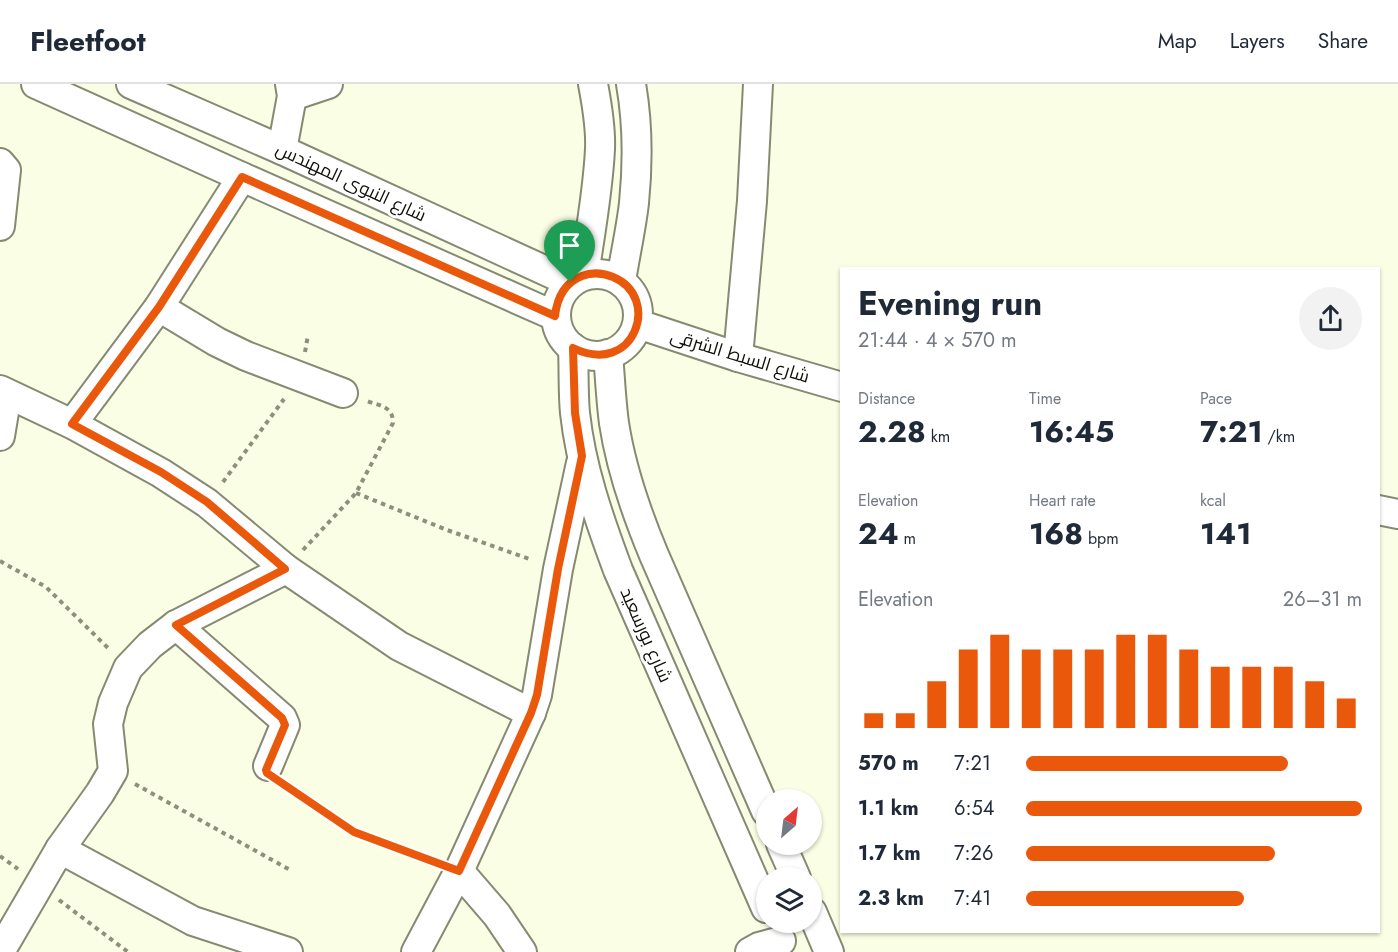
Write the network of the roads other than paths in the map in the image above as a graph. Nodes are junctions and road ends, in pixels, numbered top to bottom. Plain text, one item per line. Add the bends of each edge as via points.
1 (36, 84) edge
2 (131, 84) edge
3 (328, 84) edge
4 (593, 84) edge
5 (631, 84) edge
6 (758, 84) edge
7 (291, 90) edge
8 (282, 150) junction
9 (0, 163) edge
10 (242, 177) junction
11 (0, 226) edge
12 (577, 279) junction
13 (621, 280) junction
14 (159, 307) junction
15 (555, 316) junction
16 (638, 324) junction
17 (573, 348) junction
18 (608, 354) junction
19 (738, 357) junction
20 (840, 386) edge
21 (4, 392) edge
22 (343, 393) road end
23 (72, 424) junction
24 (0, 436) edge
25 (582, 456) junction
26 (1380, 510) edge
27 (1398, 514) edge
28 (285, 569) junction
29 (176, 625) junction
30 (531, 713) junction
31 (268, 766) road end
32 (756, 789) edge
33 (60, 849) junction
34 (459, 871) junction
35 (756, 885) edge
36 (821, 933) edge
37 (0, 952) edge
38 (288, 952) edge
39 (416, 952) edge
40 (522, 952) edge
41 (829, 952) edge

1 - 10 street
2 - 8 street, شارع النبوى المهندس
3 - 7 street
4 - 12 street via 600,148 595,198
5 - 13 street via 637,157 634,205
6 - 19 street
7 - 8 street
8 - 12 street, شارع النبوى المهندس
9 - 11 street via 6,170
10 - 14 street
10 - 15 street
12 - 13 street via 603,273
12 - 15 street via 562,292
13 - 16 street via 632,292
14 - 22 street via 246,356
14 - 23 street
15 - 17 street via 564,340
16 - 18 street via 622,348
16 - 19 street, شارع السبط الشرقى
17 - 18 street via 584,354
17 - 25 street, شارع بورسعيد via 575,413
18 - 32 street via 615,424 636,513
19 - 20 street, شارع السبط الشرقى
21 - 23 street
21 - 24 street
23 - 28 street via 207,502
25 - 30 street
25 - 35 street, شارع بورسعيد via 597,514 618,570
26 - 27 street
28 - 29 street
28 - 30 street via 399,646
29 - 31 street via 282,718 285,725
29 - 33 street via 128,668 112,703 108,724 112,771
30 - 34 street
33 - 37 street
33 - 38 street via 193,921
34 - 39 street
34 - 40 street
36 - 41 street

